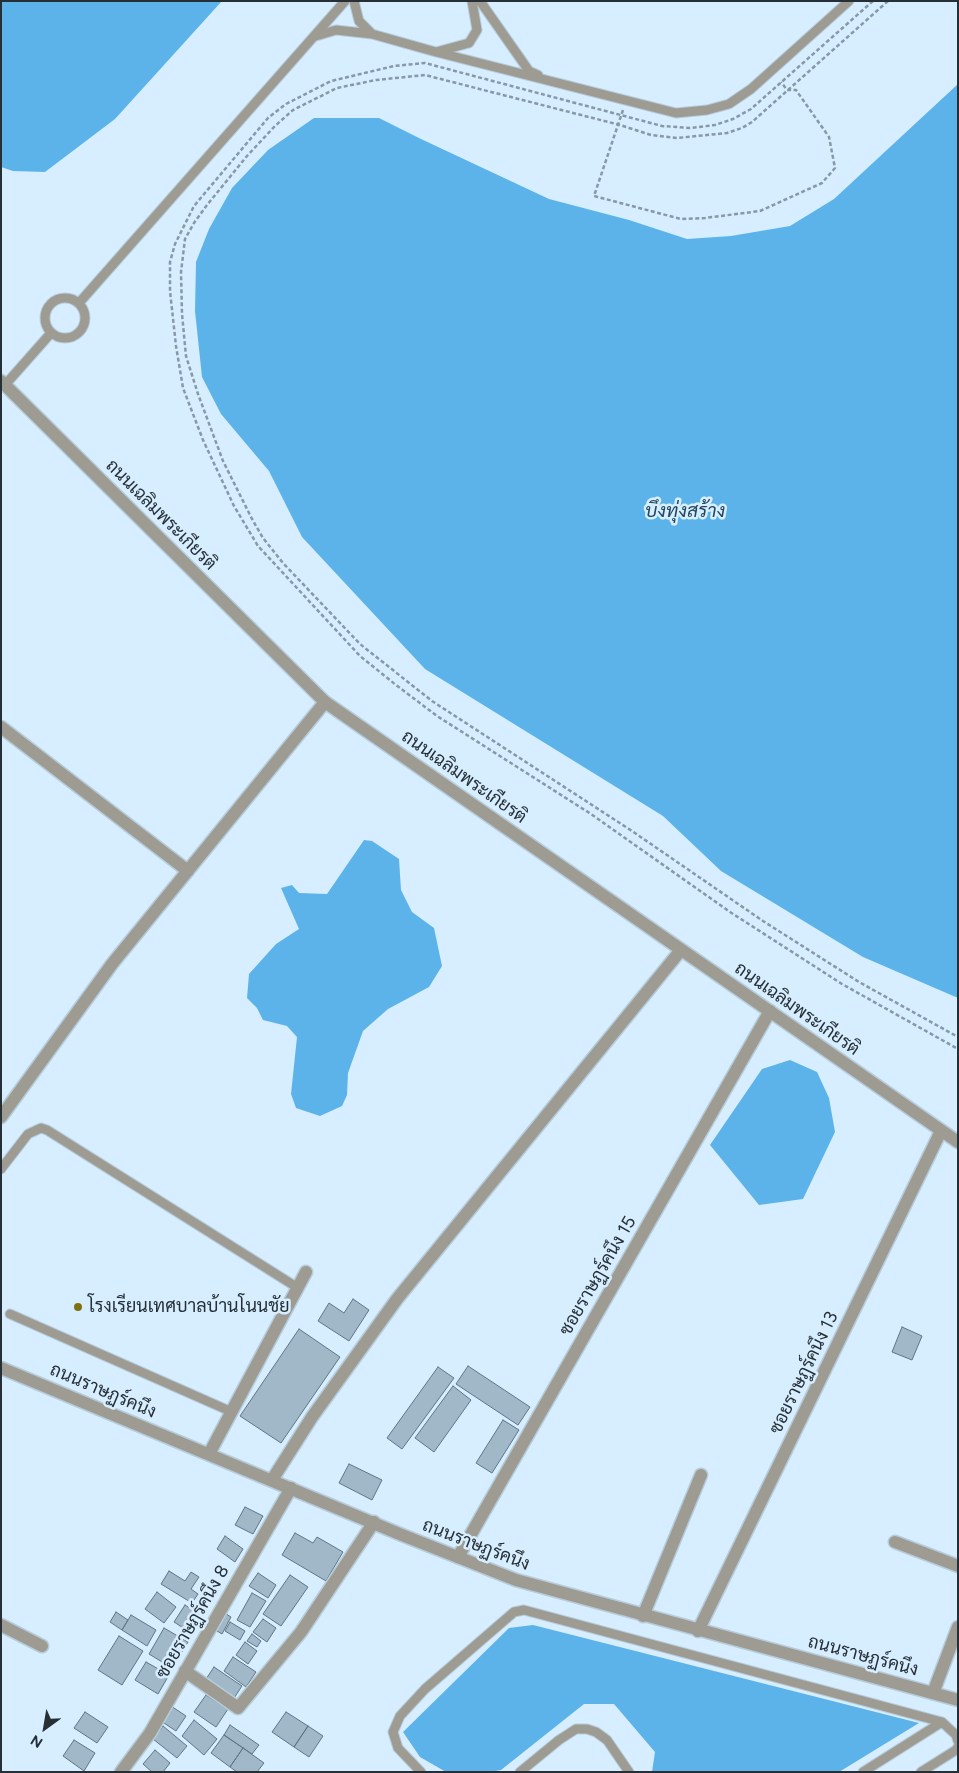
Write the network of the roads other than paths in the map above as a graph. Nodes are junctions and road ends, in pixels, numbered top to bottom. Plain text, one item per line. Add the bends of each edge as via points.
1 (345, 1) edge
2 (354, 1) edge
3 (472, 1) edge
4 (480, 1) edge
5 (849, 1) edge
6 (372, 34) junction
7 (314, 36) junction
8 (436, 52) junction
9 (551, 82) junction
10 (79, 303) junction
11 (51, 333) junction
12 (3, 383) edge
13 (325, 702) junction
14 (1, 727) edge
15 (188, 871) junction
16 (681, 950) junction
17 (770, 1011) junction
18 (1, 1117) edge
19 (942, 1131) junction
20 (958, 1142) edge
21 (1, 1169) edge
22 (306, 1272) dead end
23 (298, 1288) junction
24 (10, 1314) dead end
25 (1, 1368) edge
26 (232, 1412) junction
27 (209, 1454) junction
28 (701, 1476) dead end
29 (272, 1480) junction
30 (291, 1488) junction
31 (374, 1522) junction
32 (894, 1542) dead end
33 (458, 1557) junction
34 (958, 1566) edge
35 (643, 1616) junction
36 (1, 1625) edge
37 (958, 1626) edge
38 (698, 1630) junction
39 (42, 1646) dead end
40 (185, 1671) junction
41 (933, 1693) junction
42 (958, 1700) edge
43 (942, 1722) junction
44 (957, 1747) edge
45 (121, 1772) edge
46 (421, 1772) edge
47 (520, 1772) edge
48 (629, 1772) edge
49 (863, 1772) edge
50 (921, 1772) edge

1 - 7 lane
2 - 6 lane via 359,21
3 - 8 lane via 476,30 469,42
4 - 9 lane via 529,71
5 - 9 lane via 751,89 729,104 707,110 676,113
6 - 7 lane via 336,30
6 - 8 lane
7 - 10 lane
8 - 9 lane
10 - 11 lane via 72,299 58,299 48,307 44,321
10 - 11 lane via 85,314 84,327 80,332 62,339
11 - 12 lane
12 - 13 street, ถนนเฉลิมพระเกียรติ
13 - 15 street
13 - 16 street, ถนนเฉลิมพระเกียรติ
14 - 15 street
15 - 18 street via 112,964
16 - 17 street, ถนนเฉลิมพระเกียรติ
16 - 29 street via 397,1300 312,1417
17 - 19 street, ถนนเฉลิมพระเกียรติ
17 - 33 street, ซอยราษฏร์คนึง 15
19 - 20 street, ถนนเฉลิมพระเกียรติ
19 - 38 street, ซอยราษฏร์คนึง 13
21 - 23 lane via 28,1134 40,1128 47,1130
22 - 23 street
23 - 26 street
24 - 26 lane
25 - 27 street, ถนนราษฏร์คนึง
26 - 27 street
27 - 29 street, ถนนราษฏร์คนึง
28 - 35 street
29 - 30 street, ถนนราษฏร์คนึง
30 - 31 street, ถนนราษฏร์คนึง
30 - 40 street, ซอยราษฏร์คนึง 8
31 - 33 street, ถนนราษฏร์คนึง
31 - 40 street via 301,1632 238,1708
32 - 34 street
33 - 35 street, ถนนราษฏร์คนึง via 516,1580
35 - 38 street, ถนนราษฏร์คนึง
36 - 39 street
37 - 41 street
38 - 41 street, ถนนราษฏร์คนึง
40 - 45 street, ซอยราษฏร์คนึง 8 via 150,1732
41 - 42 street, ถนนราษฏร์คนึง
43 - 44 lane via 956,1735
43 - 46 lane via 524,1610 514,1612 425,1689 400,1716 392,1732 398,1748
43 - 49 lane
44 - 50 lane
47 - 48 lane via 576,1729 596,1732 608,1740

